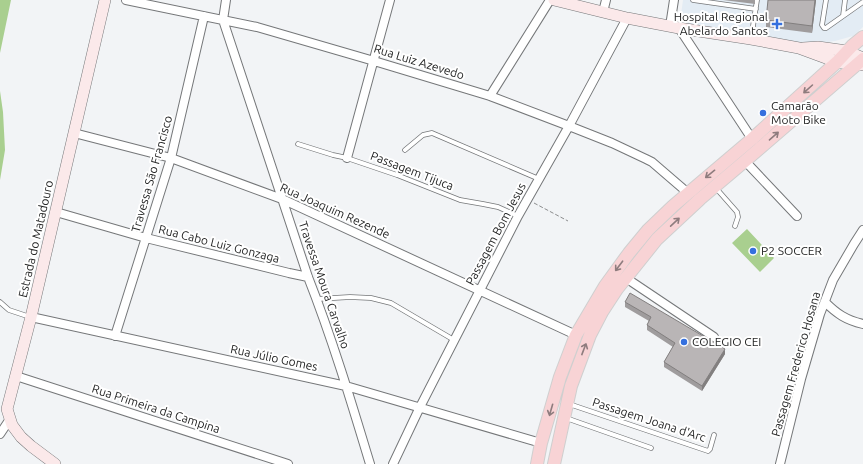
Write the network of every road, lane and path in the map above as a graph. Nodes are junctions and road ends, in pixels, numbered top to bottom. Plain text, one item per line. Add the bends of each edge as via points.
1 (105, 0) edge
2 (126, 0) edge
3 (226, 0) edge
4 (390, 0) edge
5 (550, 0) edge
6 (554, 0) edge
7 (606, 0) edge
8 (674, 0) edge
9 (693, 0) edge
10 (757, 0) edge
11 (826, 0) edge
12 (845, 0) edge
13 (863, 2) edge
14 (756, 9) junction
15 (603, 12) junction
16 (204, 16) junction
17 (843, 16) junction
18 (627, 18) junction
19 (223, 20) junction
20 (675, 27) junction
21 (863, 37) edge
22 (751, 39) junction
23 (799, 48) junction
24 (847, 51) junction
25 (374, 61) junction
26 (837, 62) junction
27 (861, 62) edge
28 (490, 96) junction
29 (569, 126) junction
30 (74, 133) junction
31 (752, 139) junction
32 (298, 144) dead end
33 (405, 150) dead end
34 (171, 158) junction
35 (347, 158) junction
36 (746, 161) junction
37 (539, 179) junction
38 (715, 186) junction
39 (688, 193) junction
40 (282, 199) junction
41 (528, 200) junction
42 (56, 212) junction
43 (518, 216) junction
44 (797, 216) dead end
45 (568, 222) dead end
46 (735, 226) dead end
47 (863, 230) edge
48 (652, 235) junction
49 (146, 238) junction
50 (308, 277) junction
51 (626, 278) junction
52 (480, 291) junction
53 (317, 299) junction
54 (0, 302) edge
55 (825, 302) junction
56 (31, 317) junction
57 (863, 324) edge
58 (576, 335) junction
59 (115, 336) junction
60 (714, 337) dead end
61 (454, 340) junction
62 (565, 365) junction
63 (577, 369) junction
64 (16, 376) junction
65 (346, 386) junction
66 (566, 404) junction
67 (420, 407) junction
68 (6, 412) edge
69 (564, 417) junction
70 (0, 434) edge
71 (714, 434) dead end
72 (541, 443) junction
73 (557, 448) junction
74 (651, 448) dead end
75 (56, 464) edge
76 (288, 464) edge
77 (370, 464) edge
78 (392, 464) edge
79 (537, 464) edge
80 (554, 464) edge
81 (780, 464) edge

1 - 30 main road, Estrada do Matadouro
2 - 16 street, Rua Luiz Azevedo
3 - 19 street, Travessa Moura Carvalho
4 - 25 street
5 - 28 street
6 - 15 main road
7 - 15 street
8 - 20 street
9 - 14 lane
10 - 14 lane
11 - 17 lane via 823,27 826,28
12 - 17 lane
13 - 17 lane
14 - 22 lane
15 - 18 main road
16 - 19 street, Rua Luiz Azevedo
16 - 34 street, Travessa São Francisco
18 - 20 main road
18 - 29 street, Passagem Bom Jesus
19 - 25 street, Rua Luiz Azevedo
19 - 40 street, Travessa Moura Carvalho
20 - 22 main road
20 - 31 street
21 - 24 main road
22 - 23 main road
23 - 24 main road via 818,47
23 - 26 main road
24 - 26 main road
24 - 27 main road
25 - 28 street, Rua Luiz Azevedo
25 - 35 street
26 - 27 main road
26 -> 31 main road
36 -> 27 main road
28 - 29 street, Rua Luiz Azevedo
29 - 37 street, Passagem Bom Jesus
29 - 39 street, Rua Luiz Azevedo via 646,159
30 - 34 street, Rua Joaquim Rezende
30 - 42 main road, Estrada do Matadouro
31 -> 39 main road
32 - 35 lane, Passagem Tijuca
33 - 37 lane via 422,135 432,133
34 - 40 street, Rua Joaquim Rezende
34 - 49 street, Travessa São Francisco
35 - 43 lane, Passagem Tijuca via 460,200 498,207
36 - 38 main road
36 - 44 street
37 - 41 street, Passagem Bom Jesus
38 - 46 lane via 737,212
48 -> 38 main road
39 - 48 main road via 673,206
40 - 50 street, Travessa Moura Carvalho
40 - 52 street, Rua Joaquim Rezende
41 - 43 street, Passagem Bom Jesus
41 - 45 path
42 - 49 street, Rua Cabo Luiz Gonzaga
42 - 56 main road, Estrada do Matadouro
43 - 52 street, Passagem Bom Jesus
47 - 55 street, Passagem Frederico Hosana via 833,280
48 - 51 main road
48 -> 58 main road via 629,254 592,306
49 - 50 street, Rua Cabo Luiz Gonzaga
49 - 59 street, Travessa São Francisco
50 - 53 street, Travessa Moura Carvalho
51 - 60 street
63 -> 51 main road via 602,312
52 - 58 street, Rua Joaquim Rezende
52 - 61 street, Passagem Bom Jesus
53 - 61 lane via 364,297 391,303
53 - 65 street, Travessa Moura Carvalho
54 - 56 lane, Rua Júlio Gomes via 9,310
55 - 57 street via 838,314
55 - 81 street, Passagem Frederico Hosana via 801,379
56 - 59 street, Rua Júlio Gomes
56 - 64 main road, Estrada do Matadouro
58 - 62 main road
59 - 65 street, Rua Júlio Gomes
61 - 67 street, Passagem Bom Jesus
62 - 63 main road
62 -> 72 main road
63 - 66 main road
64 - 68 main road, Estrada do Matadouro
64 - 76 street, Rua Primeira da Campina
65 - 67 street, Rua Júlio Gomes
65 - 77 street, Travessa Moura Carvalho
66 - 69 main road
66 - 71 lane, Passagem Joana d'Arc via 708,451
67 - 72 street, Rua Júlio Gomes
67 - 78 street, Passagem Bom Jesus
68 - 70 street
68 - 75 main road via 21,437
69 - 73 main road
69 - 74 lane
72 - 73 main road
72 - 79 main road
73 - 80 main road

